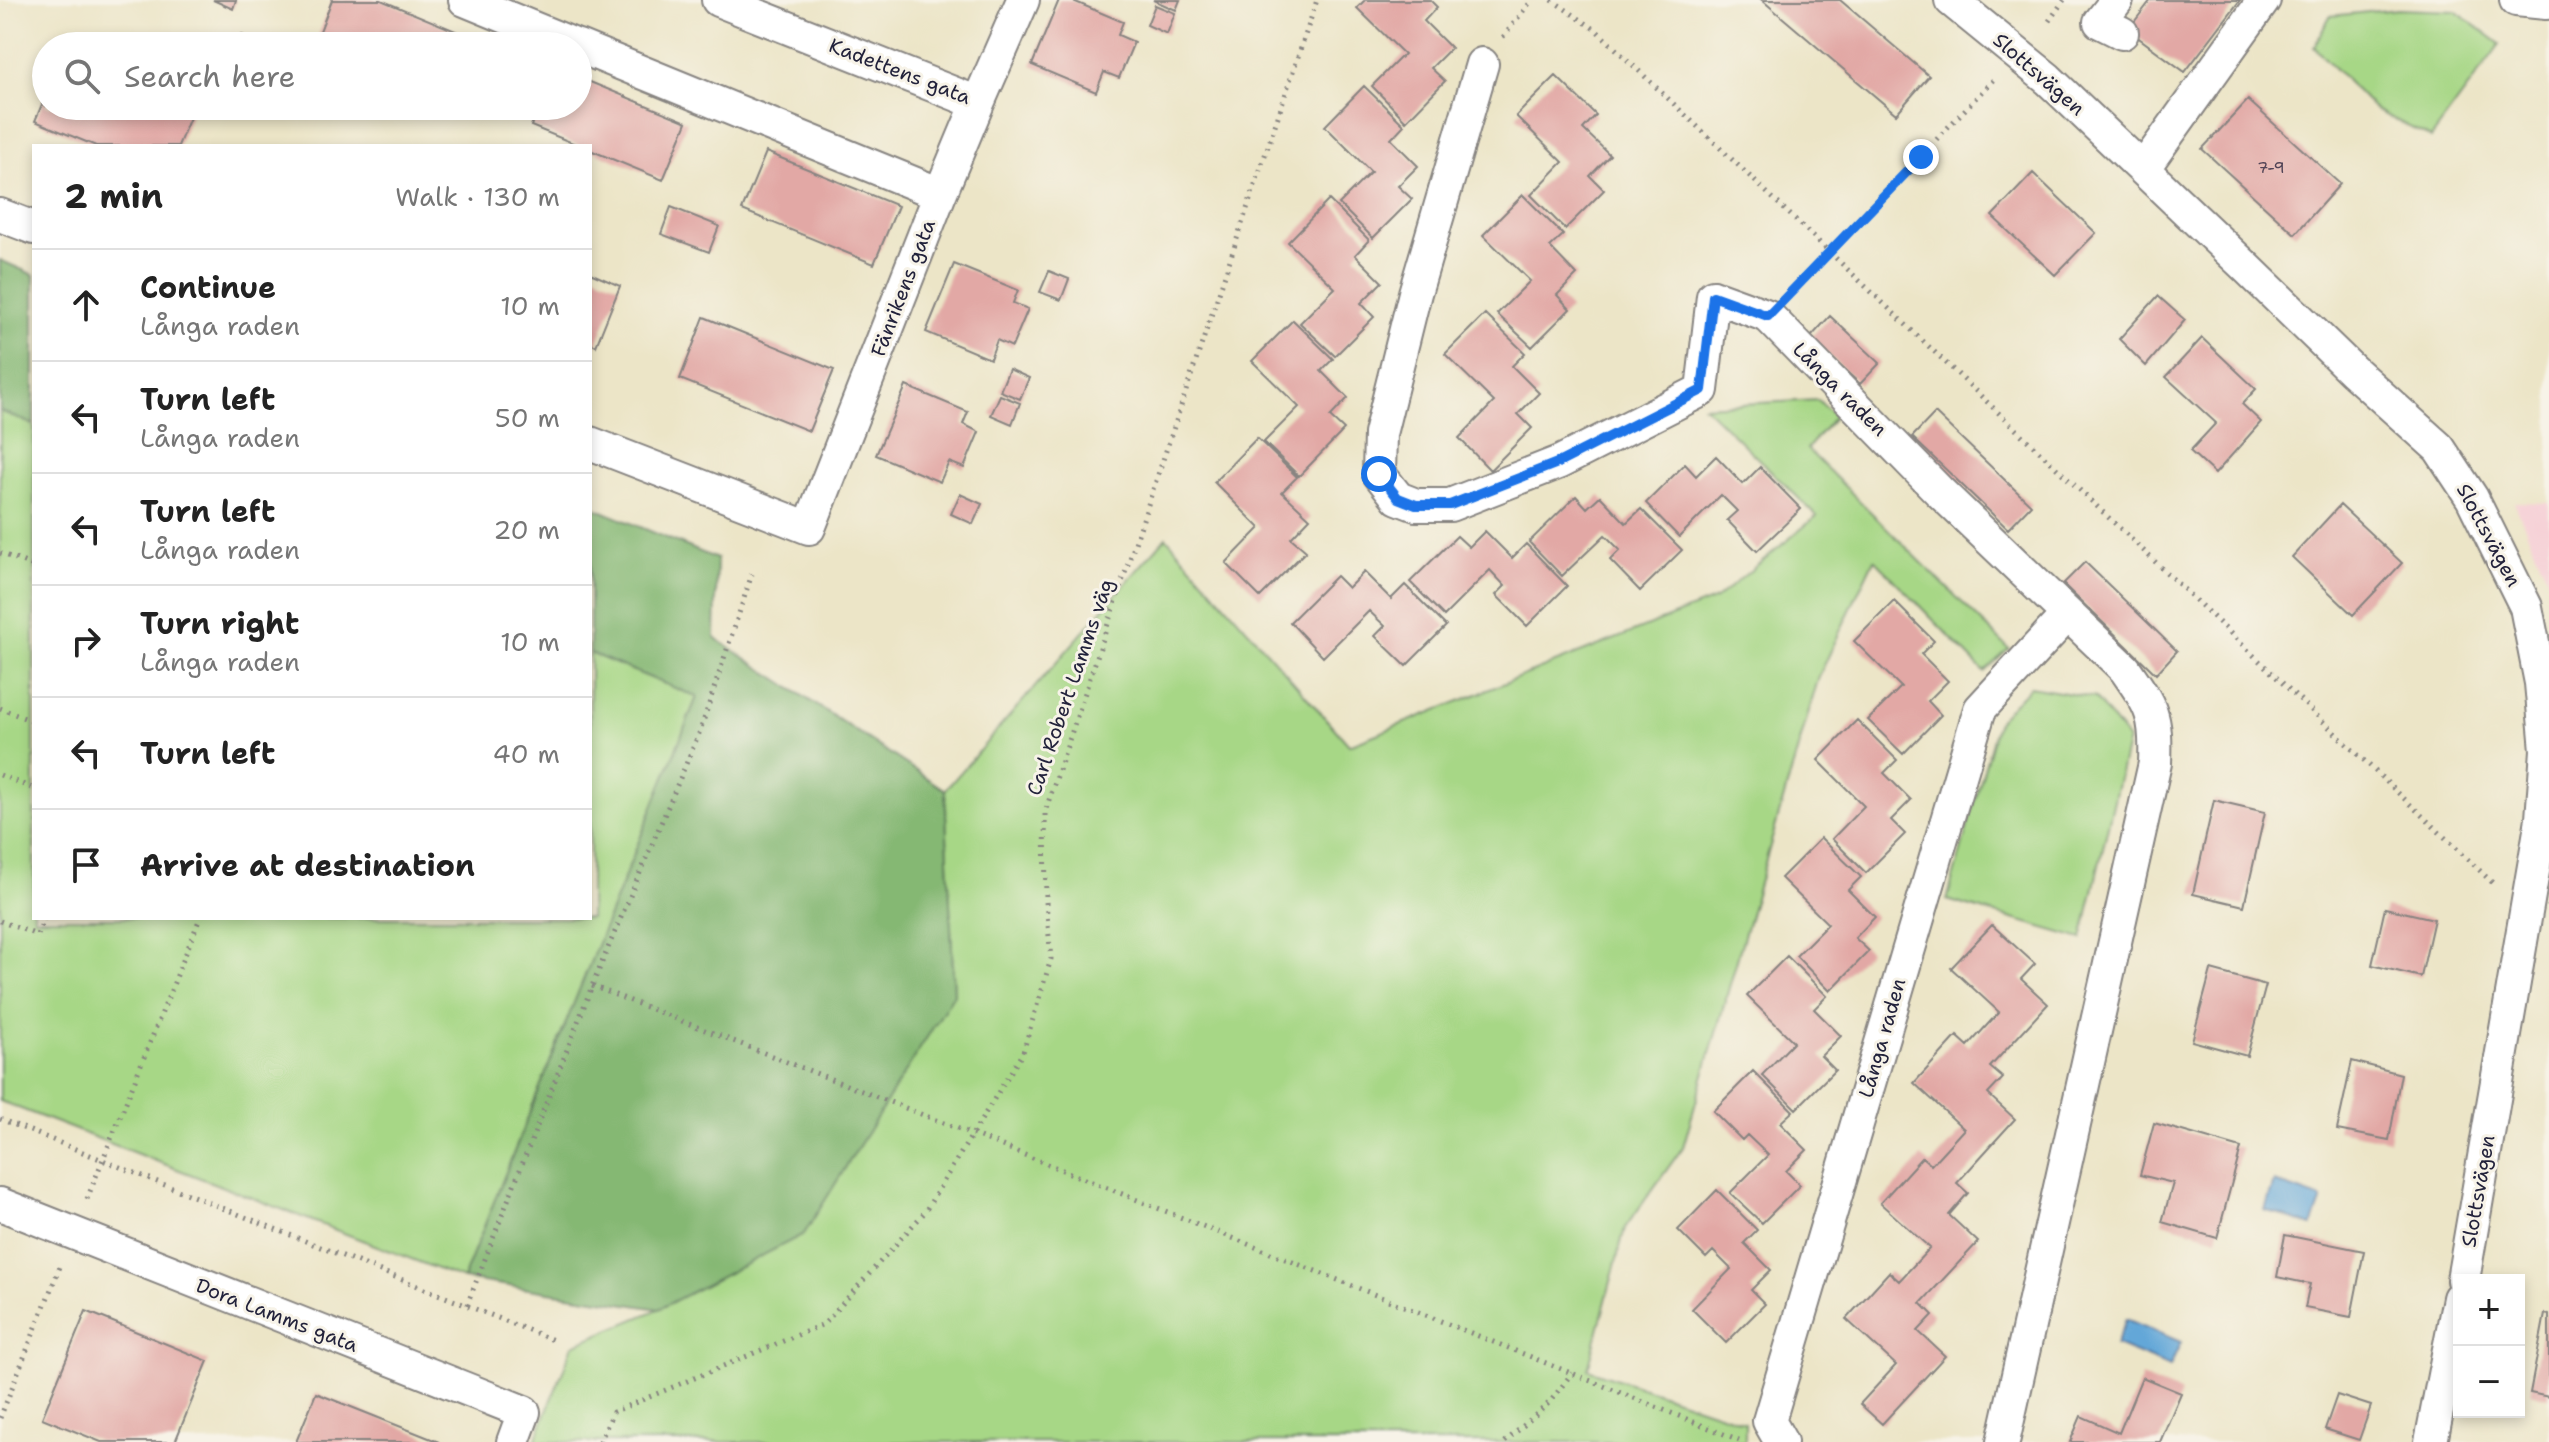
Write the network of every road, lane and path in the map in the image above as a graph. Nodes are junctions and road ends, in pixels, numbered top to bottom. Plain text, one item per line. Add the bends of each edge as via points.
1 (465, 0) edge
2 (718, 0) edge
3 (1023, 0) edge
4 (1317, 0) edge
5 (1532, 0) edge
6 (1552, 0) edge
7 (1951, 0) edge
8 (2064, 0) edge
9 (2117, 0) edge
10 (2264, 0) edge
11 (2516, 0) edge
12 (2548, 0) edge
13 (2049, 21) dead end
14 (544, 32) edge
15 (2122, 33) dead end
16 (592, 52) edge
17 (1482, 64) joint
18 (1994, 79) dead end
19 (978, 103) junction
20 (2143, 169) junction
21 (940, 194) junction
22 (0, 215) edge
23 (32, 227) edge
24 (1830, 253) junction
25 (1768, 316) junction
26 (592, 444) edge
27 (0, 553) edge
28 (32, 565) edge
29 (752, 574) dead end
30 (2067, 615) junction
31 (0, 708) edge
32 (32, 721) edge
33 (0, 775) edge
34 (32, 788) edge
35 (2546, 822) edge
36 (2527, 916) junction
37 (43, 920) edge
38 (199, 920) edge
39 (0, 921) edge
40 (592, 986) junction
41 (0, 1119) edge
42 (972, 1134) junction
43 (103, 1160) junction
44 (0, 1204) edge
45 (73, 1234) junction
46 (2464, 1274) edge
47 (467, 1305) junction
48 (2453, 1329) edge
49 (553, 1340) dead end
50 (1572, 1373) junction
51 (0, 1418) edge
52 (513, 1442) edge
53 (600, 1442) edge
54 (1505, 1442) edge
55 (1743, 1442) edge
56 (1781, 1442) edge
57 (2003, 1442) edge
58 (2431, 1442) edge

1 - 14 street, Fänrikens gata
2 - 19 street, Kadettens gata
3 - 19 street, Kadettens gata
4 - 42 path, Carl Robert Lamms väg via 1045,812 1051,959 1023,1052
5 - 17 path
6 - 24 path via 1596,30
7 - 20 street, Slottsvägen via 2048,79
8 - 13 path
9 - 15 street via 2100,22
10 - 20 street
11 - 12 street
16 - 21 street, Fänrikens gata
17 - 25 street, Långa raden via 1380,434 1379,474 1398,498 1416,505 1450,505 1560,462 1702,390 1713,296
18 - 24 path
19 - 21 street
20 - 35 street, Slottsvägen via 2439,448 2472,498 2526,607 2541,683
21 - 26 street, Fänrikens gata via 809,528
22 - 23 street
24 - 25 path
24 - 36 path
25 - 30 street, Långa raden
27 - 28 path
29 - 40 path via 700,731
30 - 56 street, Långa raden via 1980,709 1769,1421
30 - 57 street, Långa raden via 2125,669 2147,701 2156,728 2155,763
31 - 32 path
33 - 34 path
35 - 36 street, Slottsvägen
36 - 46 street, Slottsvägen
37 - 39 path via 37,935
38 - 43 path
40 - 42 path
40 - 47 path
41 - 43 path
42 - 50 path
42 - 53 path, Carl Robert Lamms väg via 924,1213 824,1324 613,1412
43 - 45 path
43 - 47 path
44 - 45 street, Dora Lamms gata
45 - 51 path
45 - 52 street, Dora Lamms gata via 524,1412
47 - 49 path
48 - 58 street
50 - 54 path via 1550,1402
50 - 55 path

